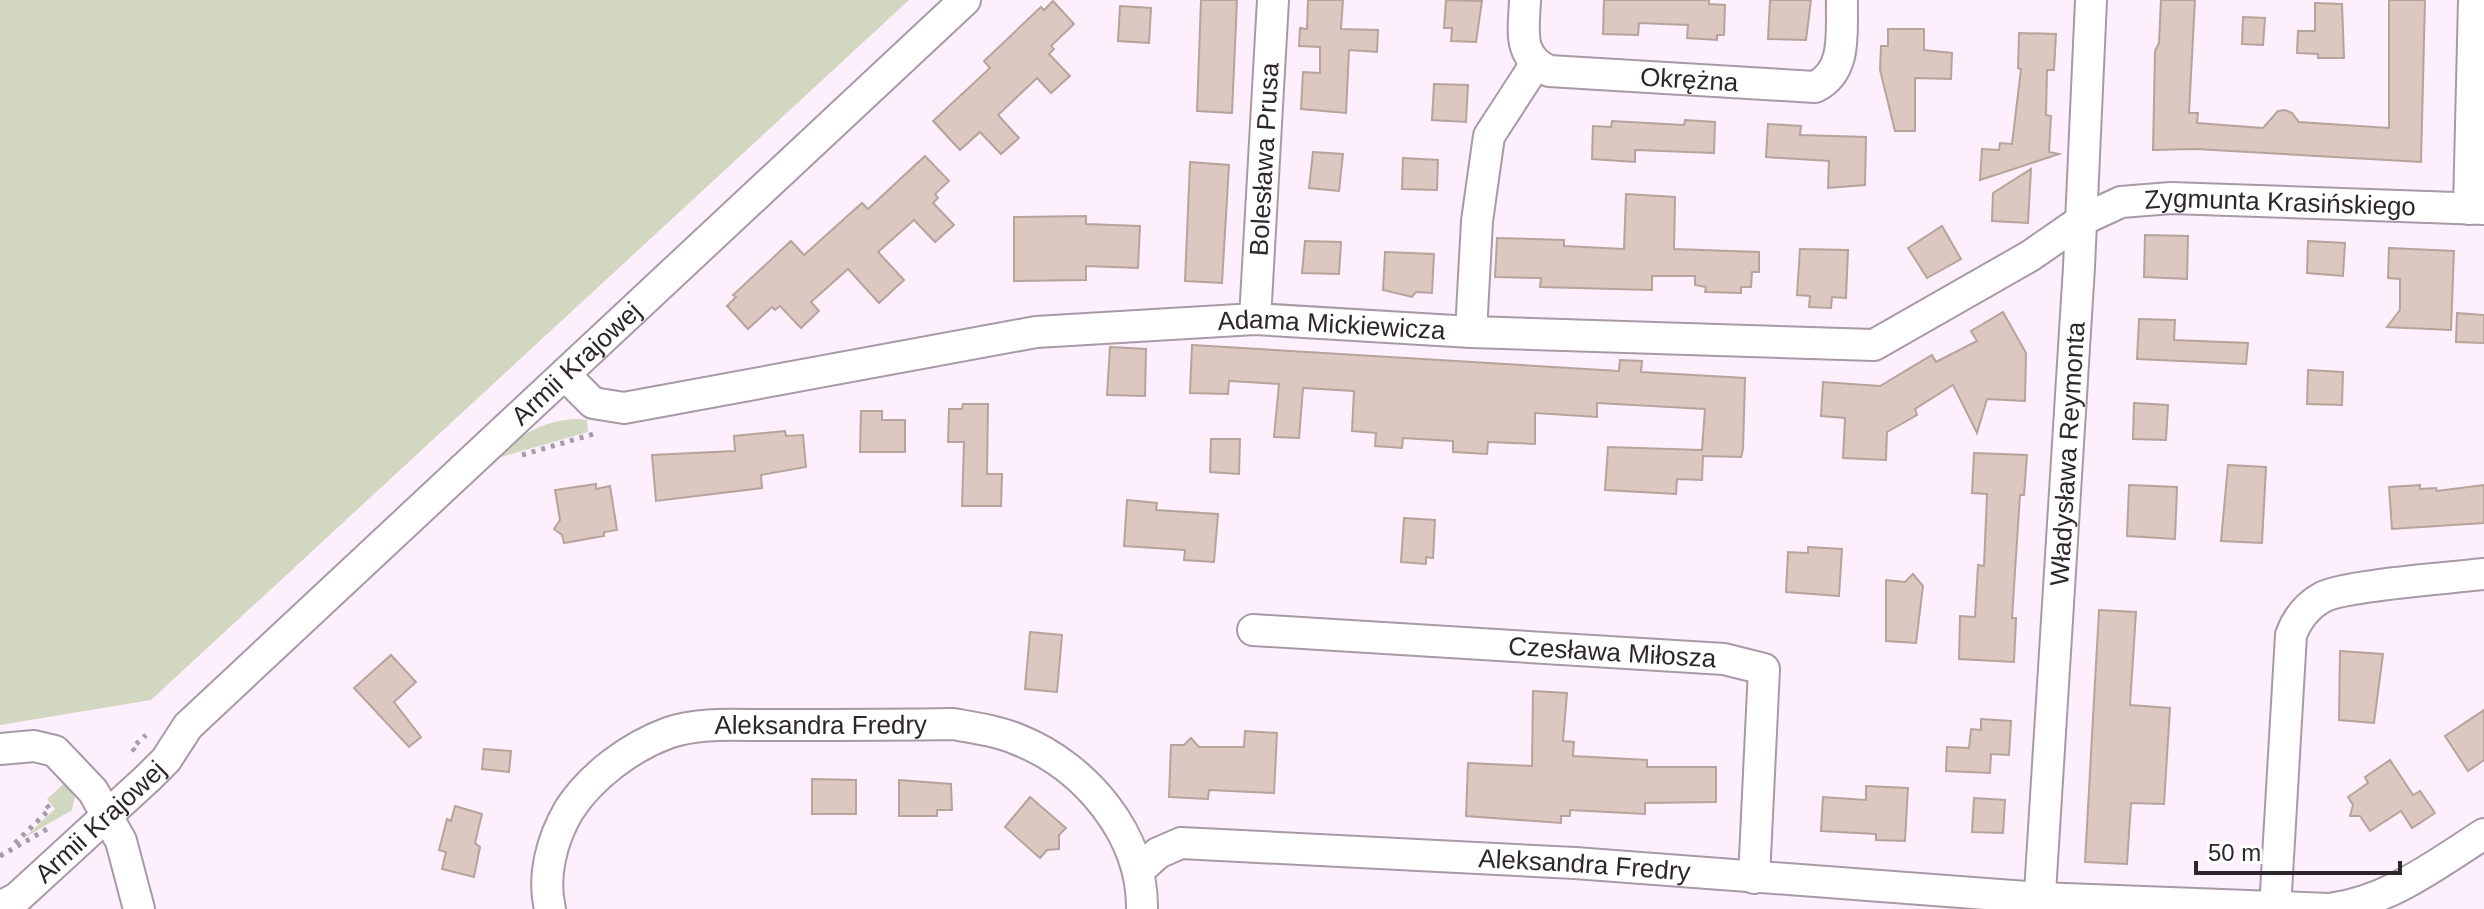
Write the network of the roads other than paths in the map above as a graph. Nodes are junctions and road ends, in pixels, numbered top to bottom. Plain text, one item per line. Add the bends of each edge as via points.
1 (965, 0) edge
2 (1273, 0) edge
3 (1525, 0) edge
4 (1842, 0) edge
5 (2091, 0) edge
6 (2474, 0) edge
7 (1535, 65) junction
8 (2477, 209) edge
9 (2082, 220) junction
10 (1255, 319) junction
11 (1471, 332) junction
12 (565, 375) junction
13 (2484, 574) edge
14 (1253, 630) dead end
15 (0, 749) edge
16 (103, 806) junction
17 (2484, 834) edge
18 (1138, 871) junction
19 (2, 873) edge
20 (1754, 878) junction
21 (2039, 903) edge
22 (0, 907) edge
23 (139, 909) edge
24 (550, 909) edge
25 (1142, 909) edge
26 (2275, 909) edge

1 - 12 street, Armii Krajowej
2 - 10 street, Bolesława Prusa
3 - 7 street via 1524,49
4 - 7 street, Okrężna via 1837,67 1815,87 1565,73
5 - 9 street, Władysława Reymonta
6 - 8 street
7 - 11 street via 1498,118 1484,159
8 - 9 street, Zygmunta Krasińskiego via 2171,198 2121,202
9 - 11 street, Adama Mickiewicza via 2030,256 1874,345
9 - 21 street, Władysława Reymonta
10 - 11 street, Adama Mickiewicza
10 - 12 street, Adama Mickiewicza via 1036,332 624,408 593,403
12 - 16 street, Armii Krajowej via 188,726 152,745
13 - 26 street via 2335,593 2313,605 2296,624 2291,635
14 - 20 street, Czesława Miłosza via 1724,659 1764,669
15 - 16 street via 34,746 55,751
16 - 19 street, Armii Krajowej
16 - 22 street, Armii Krajowej via 17,898
16 - 23 street via 121,841
17 - 26 street, Aleksandra Fredry via 2399,889 2372,900 2329,909
18 - 20 street, Aleksandra Fredry via 1158,853 1181,843 1575,863
18 - 24 street, Aleksandra Fredry via 1116,819 1095,794 1064,766 1022,740 953,724 714,726 669,733 636,748 577,799 560,826 549,860
18 - 25 street, Aleksandra Fredry
20 - 21 street, Aleksandra Fredry
21 - 26 street, Aleksandra Fredry

